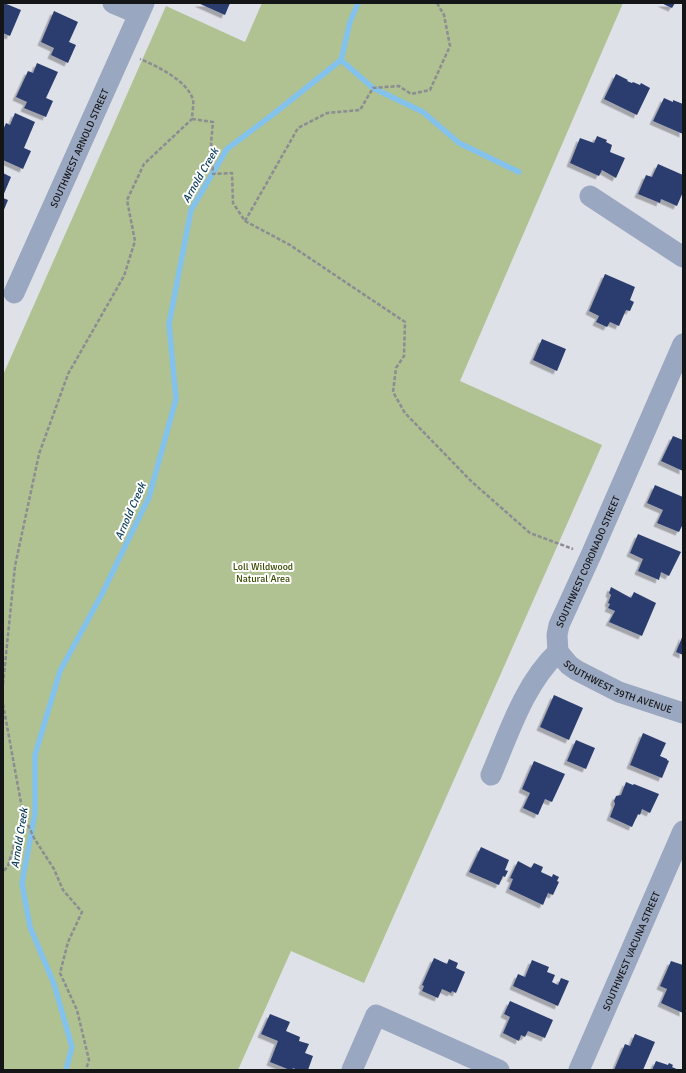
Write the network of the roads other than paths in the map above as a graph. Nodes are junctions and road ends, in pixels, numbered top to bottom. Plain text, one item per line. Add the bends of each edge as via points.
1 (113, 3) edge
2 (141, 8) edge
3 (590, 196) dead end
4 (683, 257) edge
5 (14, 293) dead end
6 (683, 344) edge
7 (558, 652) junction
8 (683, 713) edge
9 (491, 775) dead end
10 (683, 831) edge
11 (352, 1070) edge
12 (499, 1070) edge
13 (579, 1070) edge

1 - 2 street
2 - 5 street, SOUTHWEST ARNOLD STREET
3 - 4 street
6 - 7 street, SOUTHWEST CORONADO STREET via 559,625
7 - 8 street, SOUTHWEST 39TH AVENUE via 576,670 619,692
7 - 9 street via 546,663 530,688
10 - 13 street, SOUTHWEST VACUNA STREET
11 - 12 street via 376,1015

